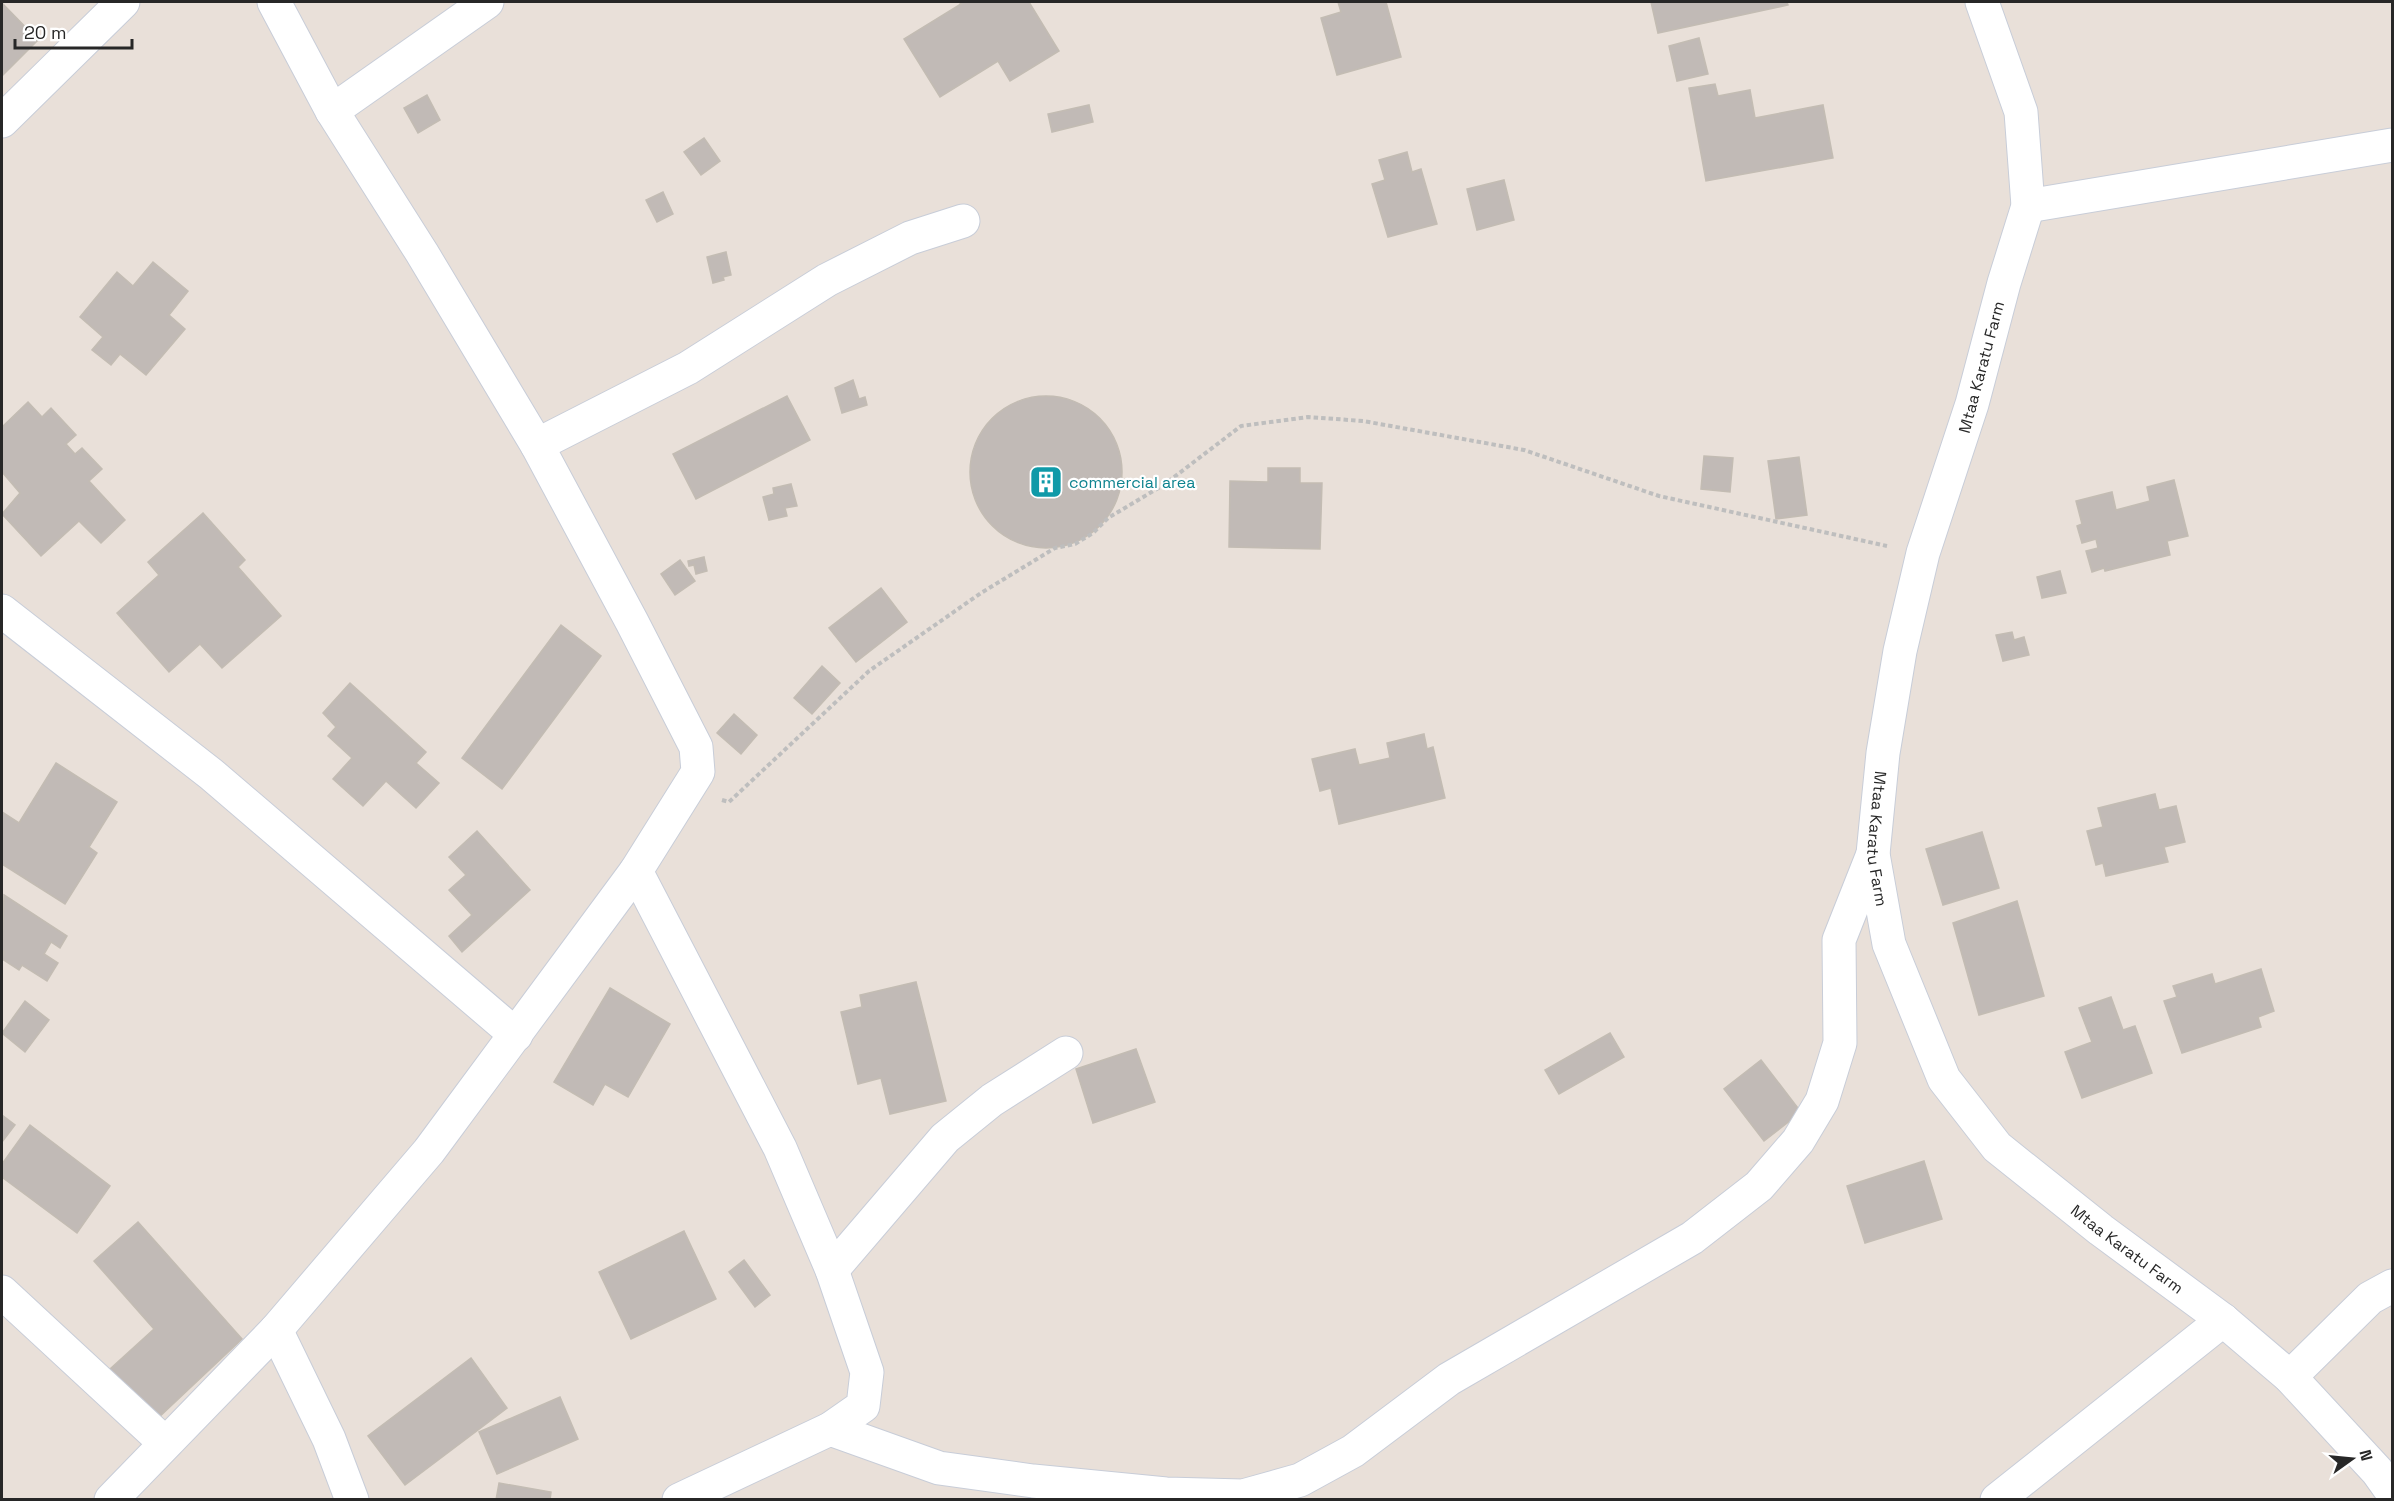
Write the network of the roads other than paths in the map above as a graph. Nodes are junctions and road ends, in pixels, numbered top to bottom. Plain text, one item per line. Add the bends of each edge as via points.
1 (123, 2) edge
2 (274, 2) edge
3 (487, 2) edge
4 (1982, 2) edge
5 (332, 111) junction
6 (2, 121) edge
7 (2392, 145) edge
8 (2028, 206) junction
9 (963, 220) dead end
10 (537, 445) junction
11 (2, 611) edge
12 (1873, 854) junction
13 (636, 871) junction
14 (516, 1035) junction
15 (1066, 1053) dead end
16 (832, 1270) junction
17 (2392, 1286) edge
18 (2, 1292) edge
19 (2223, 1320) junction
20 (276, 1330) junction
21 (2290, 1377) junction
22 (831, 1429) junction
23 (165, 1443) junction
24 (2392, 1492) edge
25 (111, 1500) edge
26 (352, 1500) edge
27 (679, 1500) edge
28 (1997, 1500) edge

1 - 6 street
2 - 5 street
3 - 5 street
4 - 8 street, Mtaa Karatu Farm via 2021,112
5 - 10 street
7 - 8 street
8 - 12 street, Mtaa Karatu Farm via 1972,404 1923,553 1894,685
9 - 10 street via 910,238 827,280 688,368
10 - 13 street via 696,747 698,772
11 - 14 street via 211,774
12 - 19 street, Mtaa Karatu Farm via 1889,944 1944,1079 1997,1147 2100,1230
12 - 22 street via 1839,940 1840,1043 1822,1101 1798,1142 1759,1186 1692,1238 1449,1379 1353,1451 1300,1480 1243,1496 1166,1494 939,1468
13 - 14 street
13 - 16 street via 780,1148
14 - 20 street via 429,1151
15 - 16 street via 992,1100 945,1138
16 - 22 street via 867,1372 863,1406
17 - 21 street via 2370,1298
18 - 23 street
19 - 21 street, Mtaa Karatu Farm
19 - 28 street
20 - 23 street
20 - 26 street via 329,1439
21 - 24 street, Mtaa Karatu Farm
22 - 27 street
23 - 25 street

